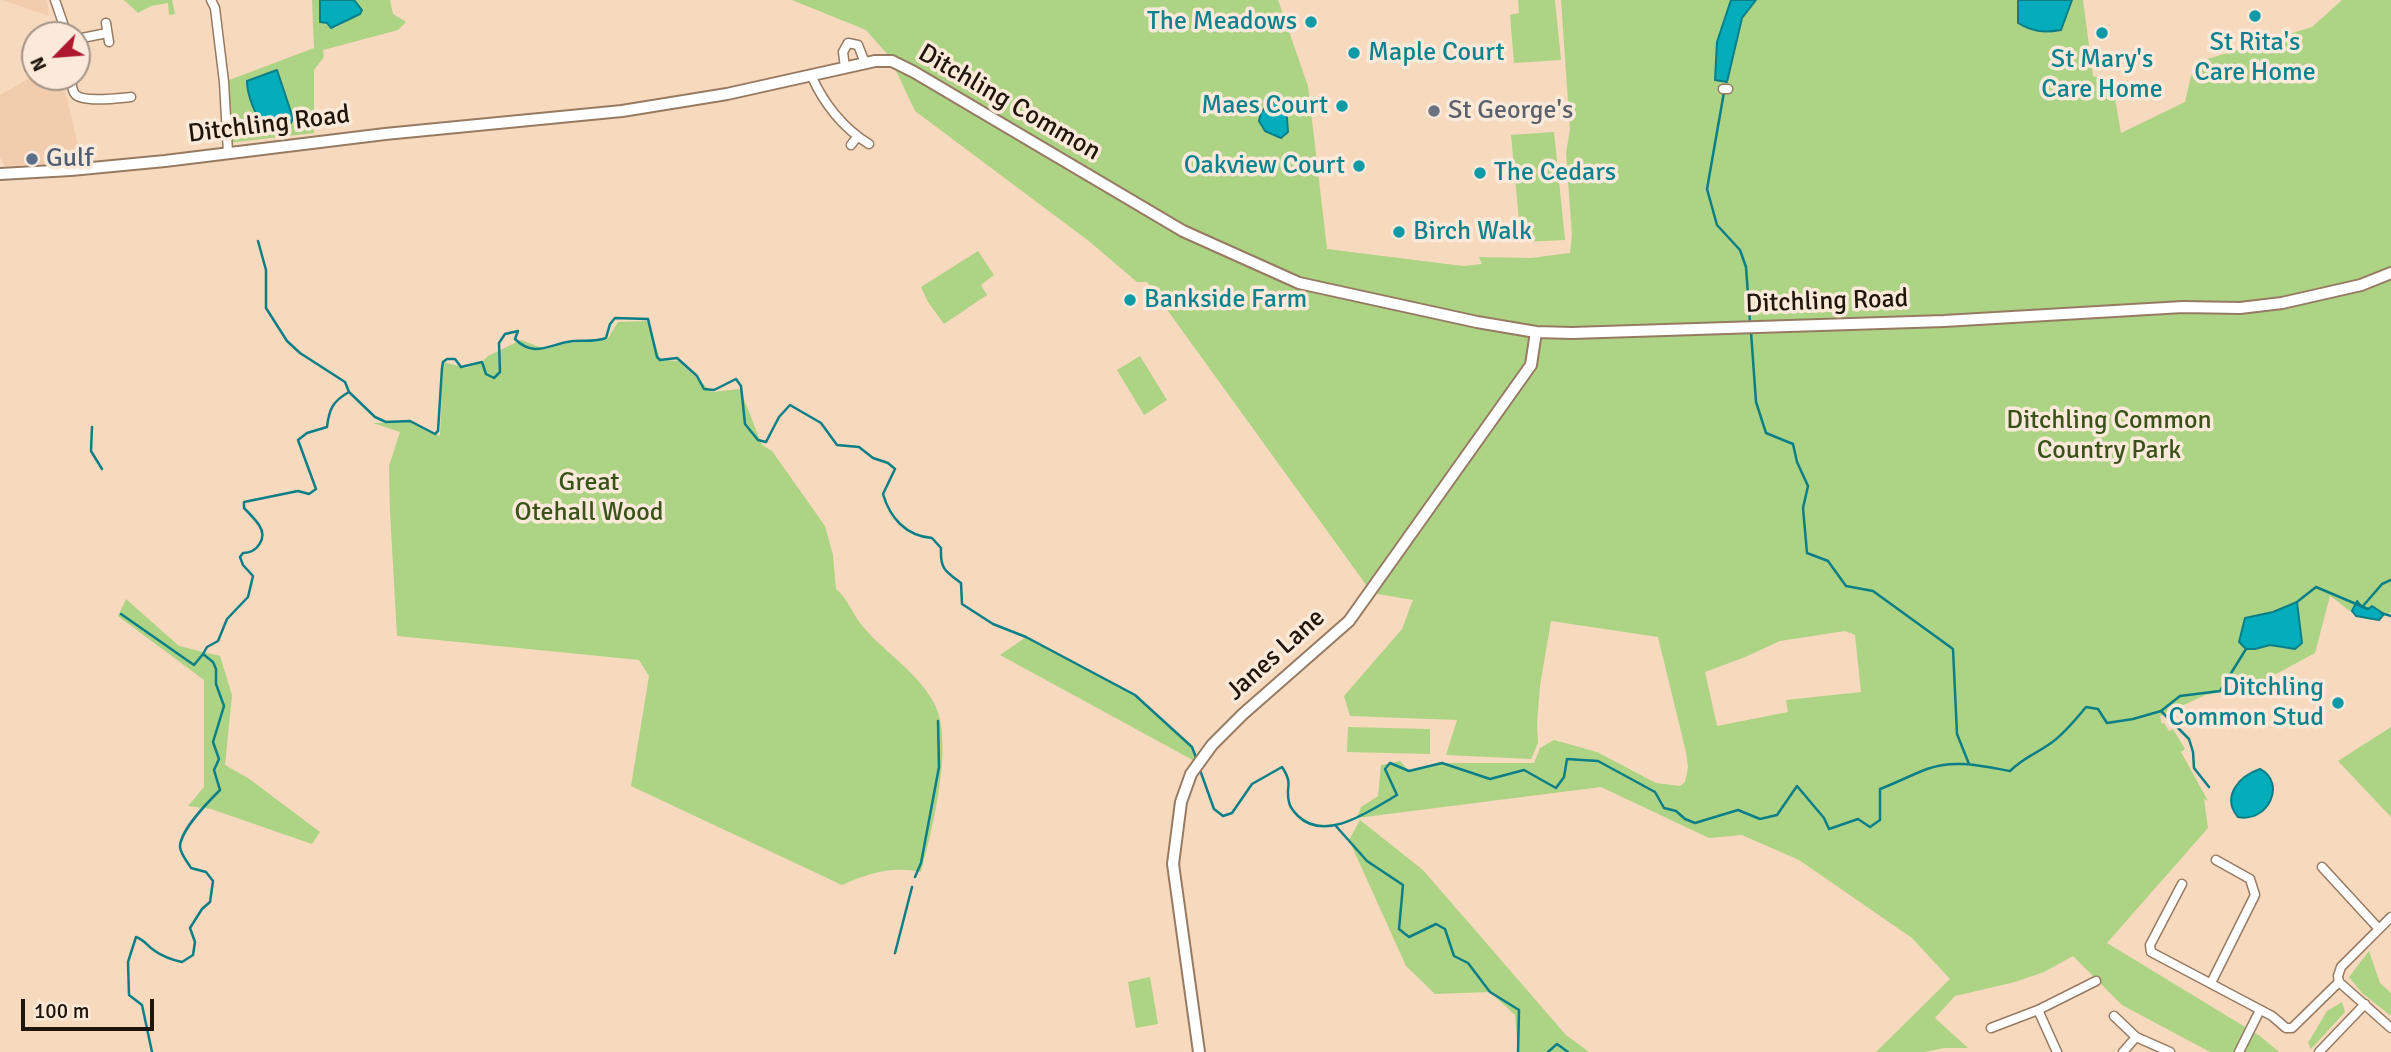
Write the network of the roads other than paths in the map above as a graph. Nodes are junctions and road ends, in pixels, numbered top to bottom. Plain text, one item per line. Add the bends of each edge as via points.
1 (55, 0) edge
2 (211, 0) edge
3 (62, 21) edge
4 (106, 23) dead end
5 (91, 39) edge
6 (865, 63) junction
7 (845, 67) junction
8 (812, 77) junction
9 (73, 91) edge
10 (131, 97) dead end
11 (543, 118) joint
12 (857, 137) junction
13 (869, 144) dead end
14 (851, 145) dead end
15 (228, 153) junction
16 (0, 173) edge
17 (1268, 270) joint
18 (2391, 273) edge
19 (1536, 332) junction
20 (2216, 860) dead end
21 (2322, 867) dead end
22 (2182, 884) dead end
23 (2391, 917) edge
24 (2379, 929) junction
25 (2096, 981) dead end
26 (2339, 982) junction
27 (2211, 983) junction
28 (2365, 1004) junction
29 (2038, 1010) junction
30 (2260, 1010) junction
31 (2114, 1016) dead end
32 (1991, 1028) dead end
33 (2391, 1028) edge
34 (2136, 1037) junction
35 (1199, 1052) edge
36 (2057, 1052) edge
37 (2123, 1052) edge
38 (2170, 1052) edge
39 (2239, 1052) edge
40 (2319, 1052) edge

1 - 3 street
2 - 15 street via 224,82
4 - 5 street via 108,38
6 - 7 main road, Ditchling Common
6 - 7 street via 858,45 848,43 843,52
6 - 17 main road, Ditchling Common via 892,61 914,72 1183,231
7 - 8 main road, Ditchling Common
8 - 11 main road, Ditchling Common via 622,111
8 - 12 street via 819,94
9 - 10 street via 80,98
11 - 15 main road, Ditchling Road
12 - 13 street
12 - 14 street
15 - 16 main road, Ditchling Road
17 - 19 main road, Ditchling Road via 1299,283 1398,306
18 - 19 main road, Ditchling Road via 2361,285 2240,308
19 - 35 main road, Janes Lane via 1531,365 1349,621 1243,714 1191,774 1181,802 1173,864
20 - 27 street via 2250,879 2255,895
21 - 24 street
22 - 27 street via 2150,945 2151,952
23 - 24 street
24 - 26 street via 2341,967
25 - 29 street
26 - 28 street
26 - 30 street via 2292,1028
27 - 30 street
28 - 33 street
28 - 40 street
29 - 32 street
29 - 36 street
30 - 39 street
31 - 34 street
34 - 37 street
34 - 38 street

